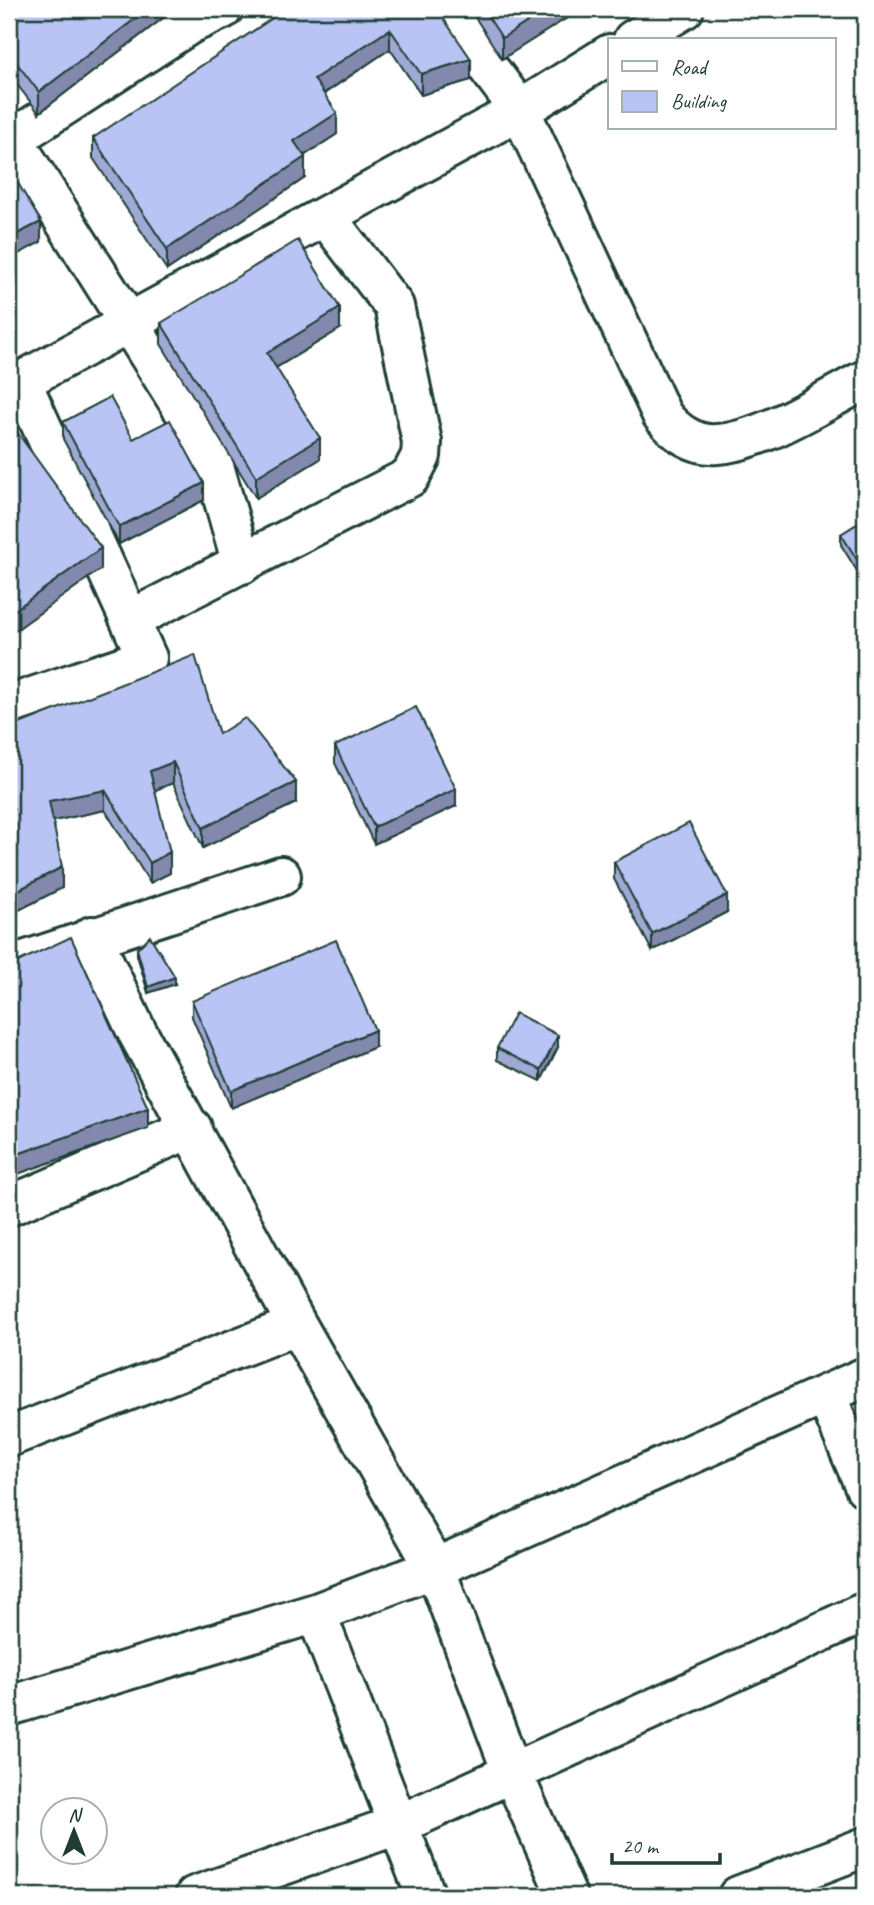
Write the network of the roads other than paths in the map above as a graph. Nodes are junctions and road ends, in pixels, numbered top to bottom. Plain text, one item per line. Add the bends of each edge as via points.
1 (444, 9) edge
2 (684, 9) edge
3 (197, 14) edge
4 (635, 38) edge
5 (608, 55) edge
6 (520, 110) junction
7 (11, 136) edge
8 (326, 217) junction
9 (128, 323) junction
10 (865, 380) edge
11 (15, 385) edge
12 (242, 564) junction
13 (130, 620) junction
14 (9, 705) edge
15 (281, 876) dead end
16 (92, 936) junction
17 (9, 966) edge
18 (192, 1128) junction
19 (9, 1206) edge
20 (297, 1325) junction
21 (865, 1377) edge
22 (826, 1395) junction
23 (9, 1437) edge
24 (865, 1487) edge
25 (435, 1568) junction
26 (865, 1612) edge
27 (316, 1613) junction
28 (9, 1706) edge
29 (512, 1773) junction
30 (400, 1824) junction
31 (865, 1847) edge
32 (195, 1896) edge
33 (426, 1896) edge
34 (567, 1896) edge
35 (738, 1896) edge

1 - 6 street
2 - 4 street
3 - 7 street
5 - 6 street
6 - 8 street
6 - 10 street via 662,415 674,431 715,445 752,437
7 - 9 street
8 - 9 street
8 - 12 street via 394,306 421,456 410,477
9 - 11 street
9 - 12 street via 210,452
11 - 13 street
12 - 13 street
13 - 14 street via 147,658
15 - 16 street
16 - 17 street
16 - 18 street via 135,1028
18 - 19 street
18 - 20 street
20 - 23 street
20 - 25 street
21 - 22 street
22 - 24 street
22 - 25 street
25 - 27 street
25 - 29 street
26 - 29 street
27 - 28 street
27 - 30 street
29 - 30 street
29 - 34 street
30 - 32 street
30 - 33 street
31 - 35 street

